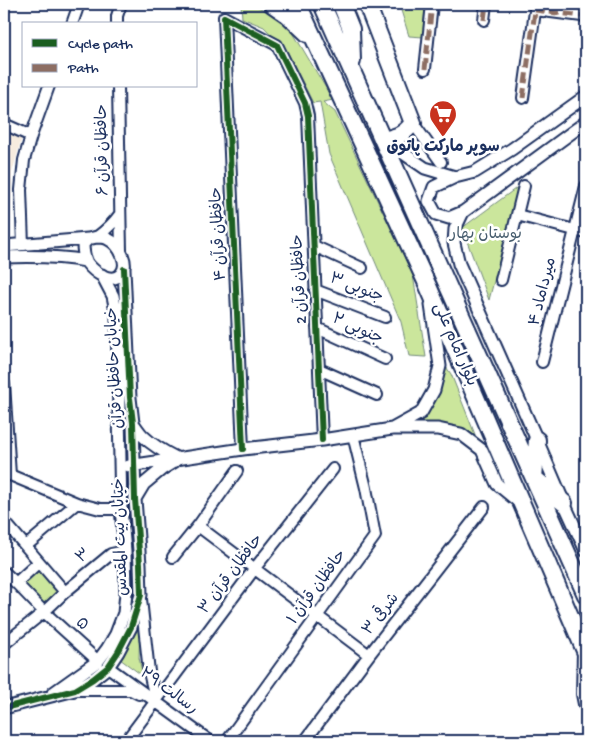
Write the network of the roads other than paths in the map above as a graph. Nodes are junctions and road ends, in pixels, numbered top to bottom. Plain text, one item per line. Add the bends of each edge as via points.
1 (79, 4) edge
2 (121, 4) edge
3 (272, 4) edge
4 (298, 4) edge
5 (341, 4) edge
6 (367, 4) edge
7 (432, 4) edge
8 (486, 4) edge
9 (324, 7) edge
10 (536, 7) edge
11 (582, 16) dead end
12 (224, 17) joint
13 (484, 20) dead end
14 (73, 22) edge
15 (117, 22) edge
16 (315, 41) junction
17 (425, 69) dead end
18 (353, 71) junction
19 (48, 88) edge
20 (118, 88) edge
21 (586, 96) edge
22 (523, 98) dead end
23 (413, 123) junction
24 (4, 124) edge
25 (584, 126) edge
26 (31, 136) junction
27 (384, 140) junction
28 (441, 162) dead end
29 (455, 177) junction
30 (524, 186) dead end
31 (586, 186) edge
32 (462, 212) junction
33 (120, 214) junction
34 (517, 215) junction
35 (575, 230) junction
36 (586, 233) edge
37 (92, 238) junction
38 (23, 245) junction
39 (4, 246) edge
40 (314, 246) junction
41 (121, 252) junction
42 (4, 257) edge
43 (86, 261) junction
44 (362, 268) dead end
45 (124, 269) junction
46 (102, 275) junction
47 (500, 280) dead end
48 (428, 286) junction
49 (316, 290) junction
50 (385, 317) dead end
51 (317, 328) junction
52 (385, 358) dead end
53 (542, 362) dead end
54 (319, 369) junction
55 (4, 384) edge
56 (377, 395) dead end
57 (133, 423) junction
58 (392, 429) junction
59 (353, 435) junction
60 (322, 440) junction
61 (537, 440) junction
62 (243, 449) junction
63 (178, 459) junction
64 (134, 465) junction
65 (121, 467) junction
66 (333, 469) dead end
67 (238, 471) dead end
68 (534, 478) junction
69 (135, 499) junction
70 (78, 503) junction
71 (564, 503) junction
72 (524, 506) junction
73 (484, 507) dead end
74 (121, 509) junction
75 (4, 521) edge
76 (198, 526) junction
77 (26, 546) junction
78 (125, 551) junction
79 (586, 551) edge
80 (173, 557) dead end
81 (39, 562) junction
82 (255, 568) junction
83 (4, 572) edge
84 (16, 583) junction
85 (65, 592) junction
86 (586, 594) edge
87 (141, 595) junction
88 (44, 612) junction
89 (317, 615) junction
90 (4, 644) edge
91 (586, 652) edge
92 (369, 655) junction
93 (98, 661) junction
94 (108, 667) junction
95 (75, 690) junction
96 (45, 697) junction
97 (156, 702) junction
98 (586, 704) edge
99 (4, 708) edge
100 (126, 741) edge
101 (210, 741) edge
102 (227, 741) edge
103 (305, 741) edge

1 - 14 street
2 - 15 street
3 - 16 highway
4 - 16 highway, بلوار امام علی
5 - 18 highway via 351,29
6 - 23 highway
7 - 17 street
8 - 13 street
9 - 18 highway, بلوار امام علی
10 - 11 street
10 - 22 street
12 - 40 street, حافظان قرآن 2 via 277,45 305,103
12 - 62 street, حافظان قرآن ۴
16 - 48 highway, بلوار امام علی
18 - 27 highway, بلوار امام علی
19 - 26 street
20 - 33 street, حافظان قرآن ۶
21 - 29 street via 475,172
23 - 27 highway via 405,132
23 - 28 street
24 - 26 street
25 - 32 street
26 - 38 street via 24,160 21,190
27 - 29 street via 426,168
27 - 68 highway, بلوار امام علی
29 - 32 street via 434,187 429,201 436,214 449,218
30 - 34 street
31 - 35 street, میرداماد ۴
32 - 61 street via 455,229 454,243 459,264
33 - 37 street via 108,229
33 - 41 street, حافظان قرآن ۶
34 - 35 street
34 - 47 street
35 - 36 street
35 - 53 street, میرداماد ۴
37 - 38 street
37 - 41 street via 108,239
37 - 43 street via 83,244
38 - 39 street
40 - 44 street
40 - 49 street, حافظان قرآن 2
41 - 45 street
42 - 43 street via 58,257
43 - 46 street
45 - 46 street via 120,276
45 - 57 street, خیابان حافظان قرآن
46 - 65 street, خیابان حافظان قرآن via 113,296 117,316
48 - 58 street via 440,366 434,390 421,413
48 - 72 highway, بلوار امام علی
49 - 50 street, جنوبی ۳
49 - 51 street, حافظان قرآن 2
51 - 52 street, جنوبی ۲
51 - 54 street, حافظان قرآن 2
54 - 56 street
54 - 60 street, حافظان قرآن 2
55 - 70 street via 10,474
57 - 63 street via 152,444
57 - 64 street, خیابان حافظان قرآن
58 - 59 street
58 - 72 street via 438,429 461,434 482,450 497,484
59 - 60 street
59 - 89 street, حافظان قرآن ۱ via 375,536
60 - 62 street
61 - 68 highway
61 - 71 street
62 - 63 street
63 - 64 street
63 - 69 street via 144,484
64 - 65 street
64 - 69 street, خیابان بیت المقدس
65 - 74 street, خیابان بیت المقدس
66 - 82 street, حافظان قرآن ۳
67 - 76 street
68 - 71 highway
68 - 86 highway, بلوار امام علی
69 - 87 street, خیابان بیت المقدس
70 - 74 street via 100,509
70 - 77 street
71 - 79 street
72 - 91 highway, بلوار امام علی
73 - 92 street, ۳ شرقی
74 - 78 street, خیابان بیت المقدس
75 - 77 street
76 - 80 street
76 - 82 street
77 - 81 street
78 - 85 street, ۳ via 111,554
78 - 93 street, خیابان بیت المقدس via 124,613 116,634
81 - 84 street
81 - 85 street
82 - 89 street
82 - 97 street, حافظان قرآن ۳
83 - 84 street, ۵
84 - 88 street, ۵
85 - 88 street, ۳
87 - 94 street, خیابان بیت المقدس via 131,627
87 - 97 street via 149,672
88 - 90 street, ۳
88 - 93 street, ۵
89 - 92 street
89 - 102 street, حافظان قرآن ۱
91 - 98 main road
92 - 103 street, ۳ شرقی
93 - 94 street
93 - 96 street, خیابان بیت المقدس
94 - 95 street, خیابان بیت المقدس
94 - 97 street, رسالت ۲۹
95 - 96 street, خیابان بیت المقدس
95 - 97 street via 131,690
96 - 99 street, خیابان بیت المقدس
97 - 100 street, حافظان قرآن ۳
97 - 101 street, رسالت ۲۹

